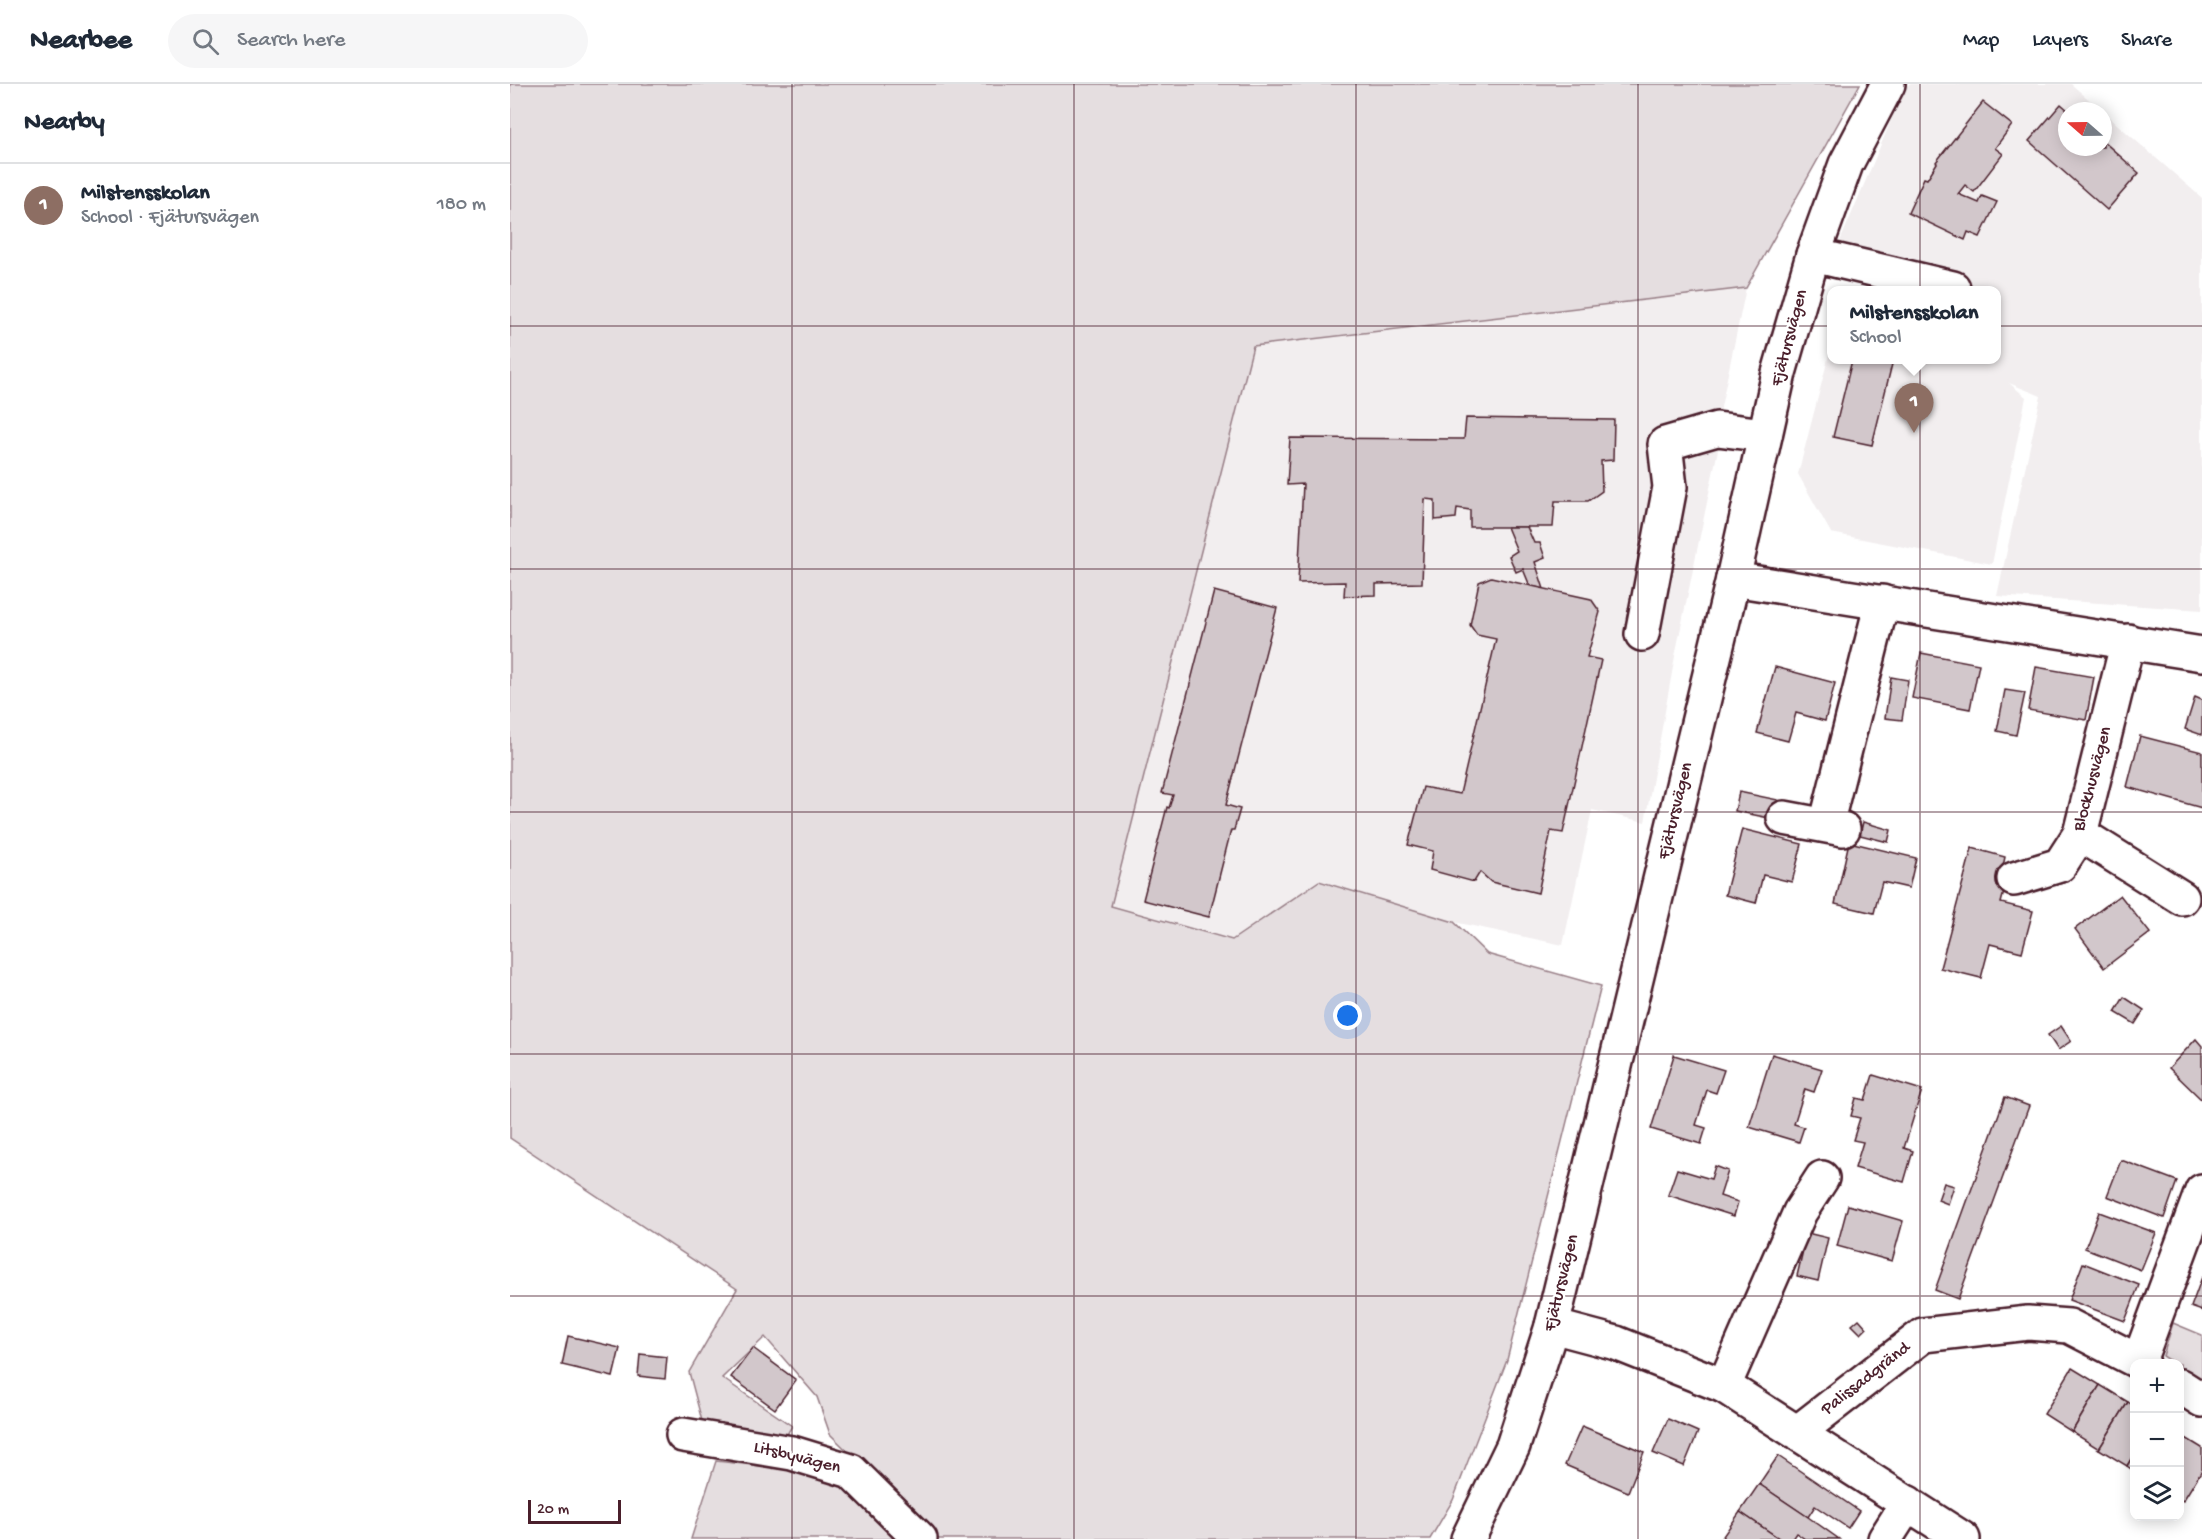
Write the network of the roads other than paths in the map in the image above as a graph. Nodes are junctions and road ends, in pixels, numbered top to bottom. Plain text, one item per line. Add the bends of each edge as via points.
1 (1888, 84) edge
2 (1813, 255) junction
3 (1945, 286) edge
4 (1765, 435) junction
5 (1733, 579) junction
6 (1882, 602) junction
7 (1642, 634) dead end
8 (2128, 641) junction
9 (2202, 654) edge
10 (1784, 818) dead end
11 (2080, 834) junction
12 (2014, 879) dead end
13 (2182, 898) dead end
14 (1822, 1178) dead end
15 (2202, 1191) edge
16 (1552, 1326) junction
17 (2135, 1359) edge
18 (2142, 1359) edge
19 (1724, 1386) junction
20 (2184, 1389) edge
21 (2202, 1400) edge
22 (1798, 1432) junction
23 (683, 1435) dead end
24 (1908, 1503) junction
25 (920, 1539) edge
26 (1468, 1539) edge
27 (1885, 1539) edge
28 (1963, 1539) edge

1 - 2 street, Fjätursvägen via 1846,164
2 - 3 street
2 - 4 street, Fjätursvägen
4 - 5 street, Fjätursvägen
4 - 7 street via 1717,429 1665,444 1670,487
5 - 6 street
5 - 16 street, Fjätursvägen
6 - 8 street
6 - 10 street via 1835,827
8 - 9 street
8 - 11 street, Blockhusvägen
11 - 12 street, Blockhusvägen via 2060,865
11 - 13 street
14 - 19 street via 1800,1212
15 - 18 street
16 - 19 street via 1616,1343
16 - 26 street, Fjätursvägen via 1513,1446
17 - 22 street, Palissadgränd via 2069,1326 2028,1323 1923,1335
19 - 22 street
20 - 21 street
22 - 24 street
23 - 25 street, Litsbyvägen via 792,1453 851,1471
24 - 27 street
24 - 28 street

